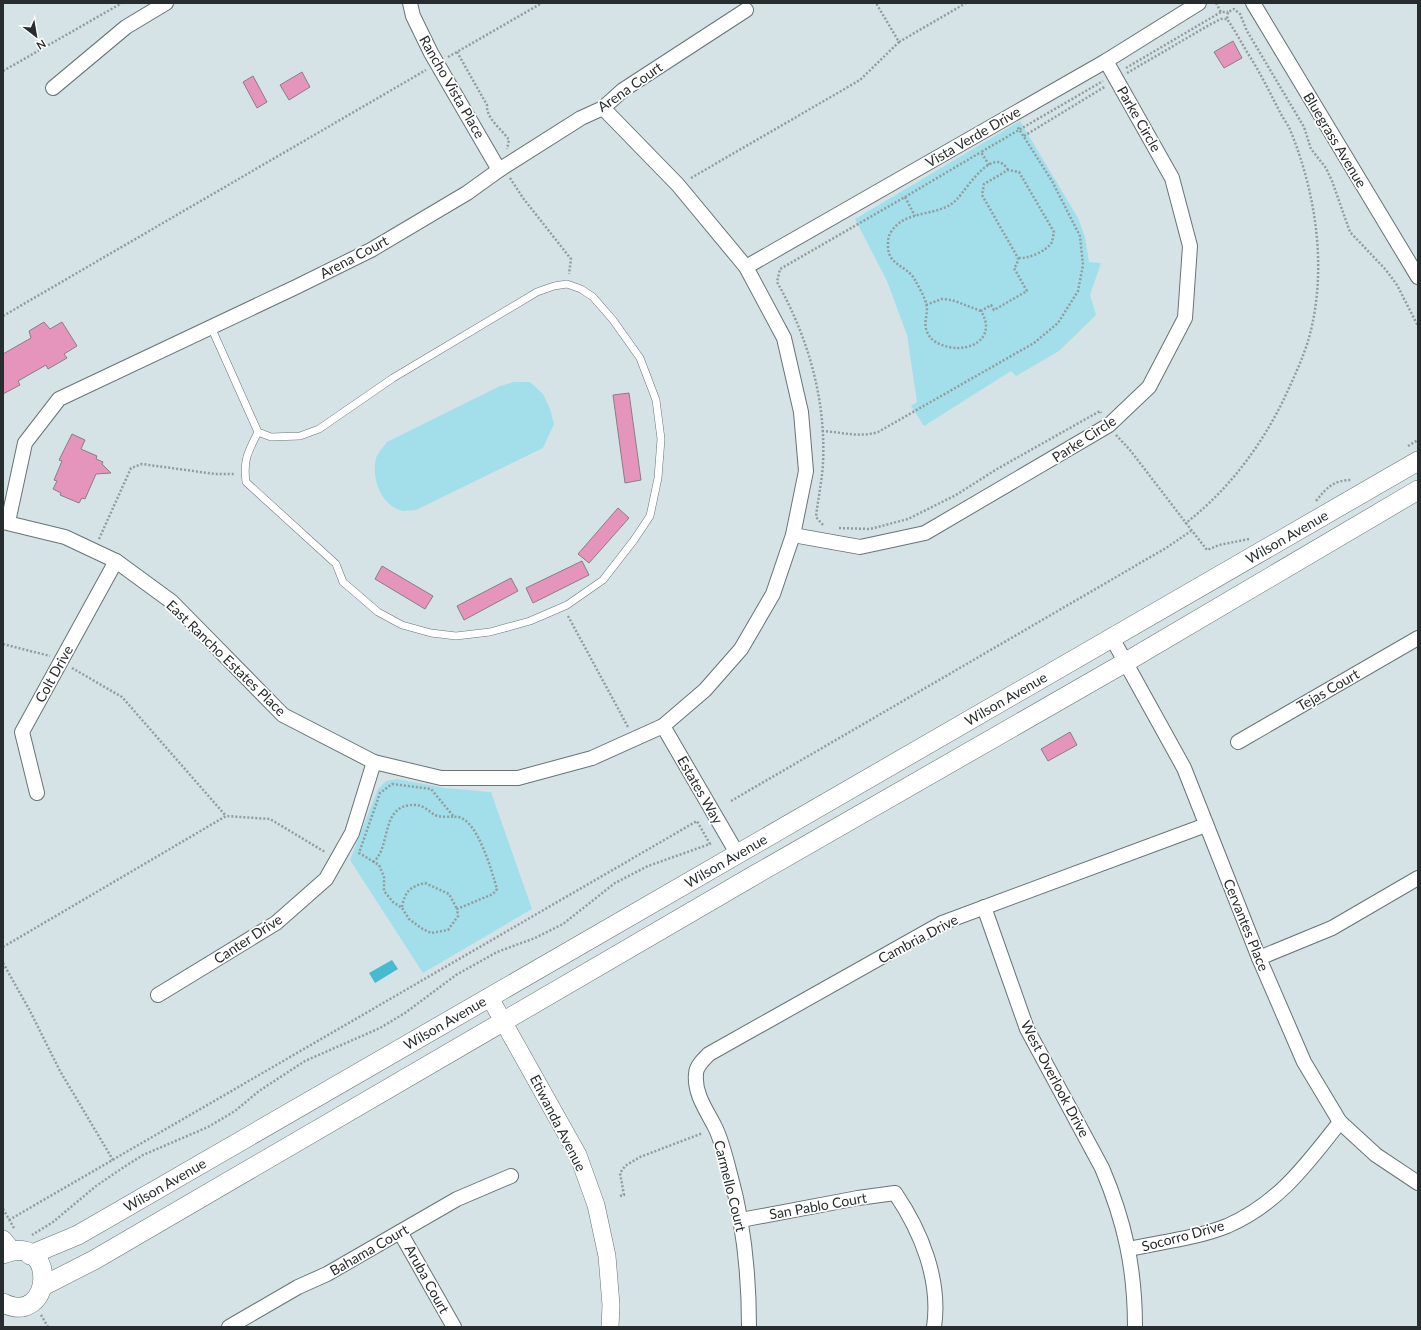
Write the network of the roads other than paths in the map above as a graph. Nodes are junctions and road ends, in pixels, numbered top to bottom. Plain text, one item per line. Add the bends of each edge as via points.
1 (166, 3) edge
2 (410, 3) edge
3 (1199, 3) edge
4 (1253, 3) edge
5 (746, 10) dead end
6 (1106, 60) junction
7 (53, 88) dead end
8 (603, 108) junction
9 (499, 170) junction
10 (746, 267) junction
11 (1418, 277) edge
12 (211, 327) junction
13 (258, 432) junction
14 (1411, 454) edge
15 (1418, 490) edge
16 (6, 522) edge
17 (793, 535) junction
18 (116, 561) junction
19 (1112, 638) junction
20 (1418, 638) edge
21 (1126, 662) junction
22 (663, 726) junction
23 (1238, 742) dead end
24 (374, 762) junction
25 (37, 793) dead end
26 (1206, 825) junction
27 (738, 855) junction
28 (1418, 878) edge
29 (984, 907) junction
30 (1259, 958) junction
31 (158, 995) dead end
32 (490, 998) junction
33 (504, 1022) junction
34 (695, 1073) joint
35 (1340, 1122) junction
36 (511, 1176) dead end
37 (1418, 1183) edge
38 (741, 1220) junction
39 (400, 1232) junction
40 (16, 1244) edge
41 (1129, 1249) junction
42 (43, 1286) junction
43 (4, 1306) edge
44 (229, 1327) edge
45 (454, 1327) edge
46 (610, 1327) edge
47 (749, 1327) edge
48 (934, 1327) edge
49 (1135, 1327) edge

1 - 7 street via 126,27
2 - 9 street, Rancho Vista Place via 413,16 437,63
3 - 6 street, Vista Verde Drive
4 - 11 street, Bluegrass Avenue
5 - 8 street, Arena Court via 623,90
6 - 10 street, Vista Verde Drive
6 - 17 street, Parke Circle via 1172,178 1190,246 1185,318 1149,387 1109,425 925,533 860,547
8 - 9 street, Arena Court via 581,118
8 - 10 street, East Rancho Estates Place via 678,185
9 - 12 street, Arena Court via 467,193 372,250
10 - 17 street, East Rancho Estates Place via 784,338 801,412 806,471
12 - 13 lane
12 - 16 street, Arena Court via 59,399 25,443
13 - 13 lane via 271,437 300,436 319,429 393,378 537,292 567,284 593,297 640,358 656,400 661,438 658,478 650,516 603,580 564,607 530,621 490,632 456,636 402,626 378,612 343,582 336,564 246,482 244,467 247,453
14 - 19 main road, Wilson Avenue
15 - 21 main road, Wilson Avenue
16 - 18 street, East Rancho Estates Place via 65,537
17 - 22 street, East Rancho Estates Place via 773,594 741,649 705,690
18 - 24 street, East Rancho Estates Place via 172,602 283,715
18 - 25 street, Colt Drive via 22,732
19 - 21 street, Cervantes Place
19 - 27 main road, Wilson Avenue
20 - 23 street, Tejas Court
21 - 26 street, Cervantes Place via 1184,768
21 - 33 main road, Wilson Avenue
22 - 24 street, East Rancho Estates Place via 592,758 518,778 441,778
22 - 27 street, Estates Way
24 - 31 street, Canter Drive via 352,833 326,879 276,923
26 - 29 street, Cambria Drive
26 - 30 street, Cervantes Place
27 - 32 main road, Wilson Avenue
28 - 30 street via 1332,928
29 - 34 street, Cambria Drive via 942,923 709,1054
29 - 41 street, West Overlook Drive via 1026,1029 1102,1168
30 - 35 street, Cervantes Place via 1304,1062
32 - 33 street, Etiwanda Avenue
32 - 40 main road, Wilson Avenue via 78,1236
33 - 42 main road, Wilson Avenue via 94,1260
33 - 46 street, Etiwanda Avenue via 578,1155 596,1205 607,1256
34 - 38 street, Carmello Court via 703,1108 716,1128 730,1172
35 - 37 street, Cervantes Place via 1376,1155
35 - 41 street, Socorro Drive via 1296,1177 1270,1201 1227,1225 1200,1234
36 - 39 street, Bahama Court via 457,1199
38 - 47 street, Carmello Court via 749,1283
38 - 48 street, San Pablo Court via 895,1193 910,1214 925,1251 932,1279 936,1314
39 - 44 street, Bahama Court
39 - 45 street, Aruba Court
40 - 42 main road via 37,1260 42,1268
41 - 49 street, West Overlook Drive via 1135,1297
42 - 43 main road via 29,1303 16,1307

